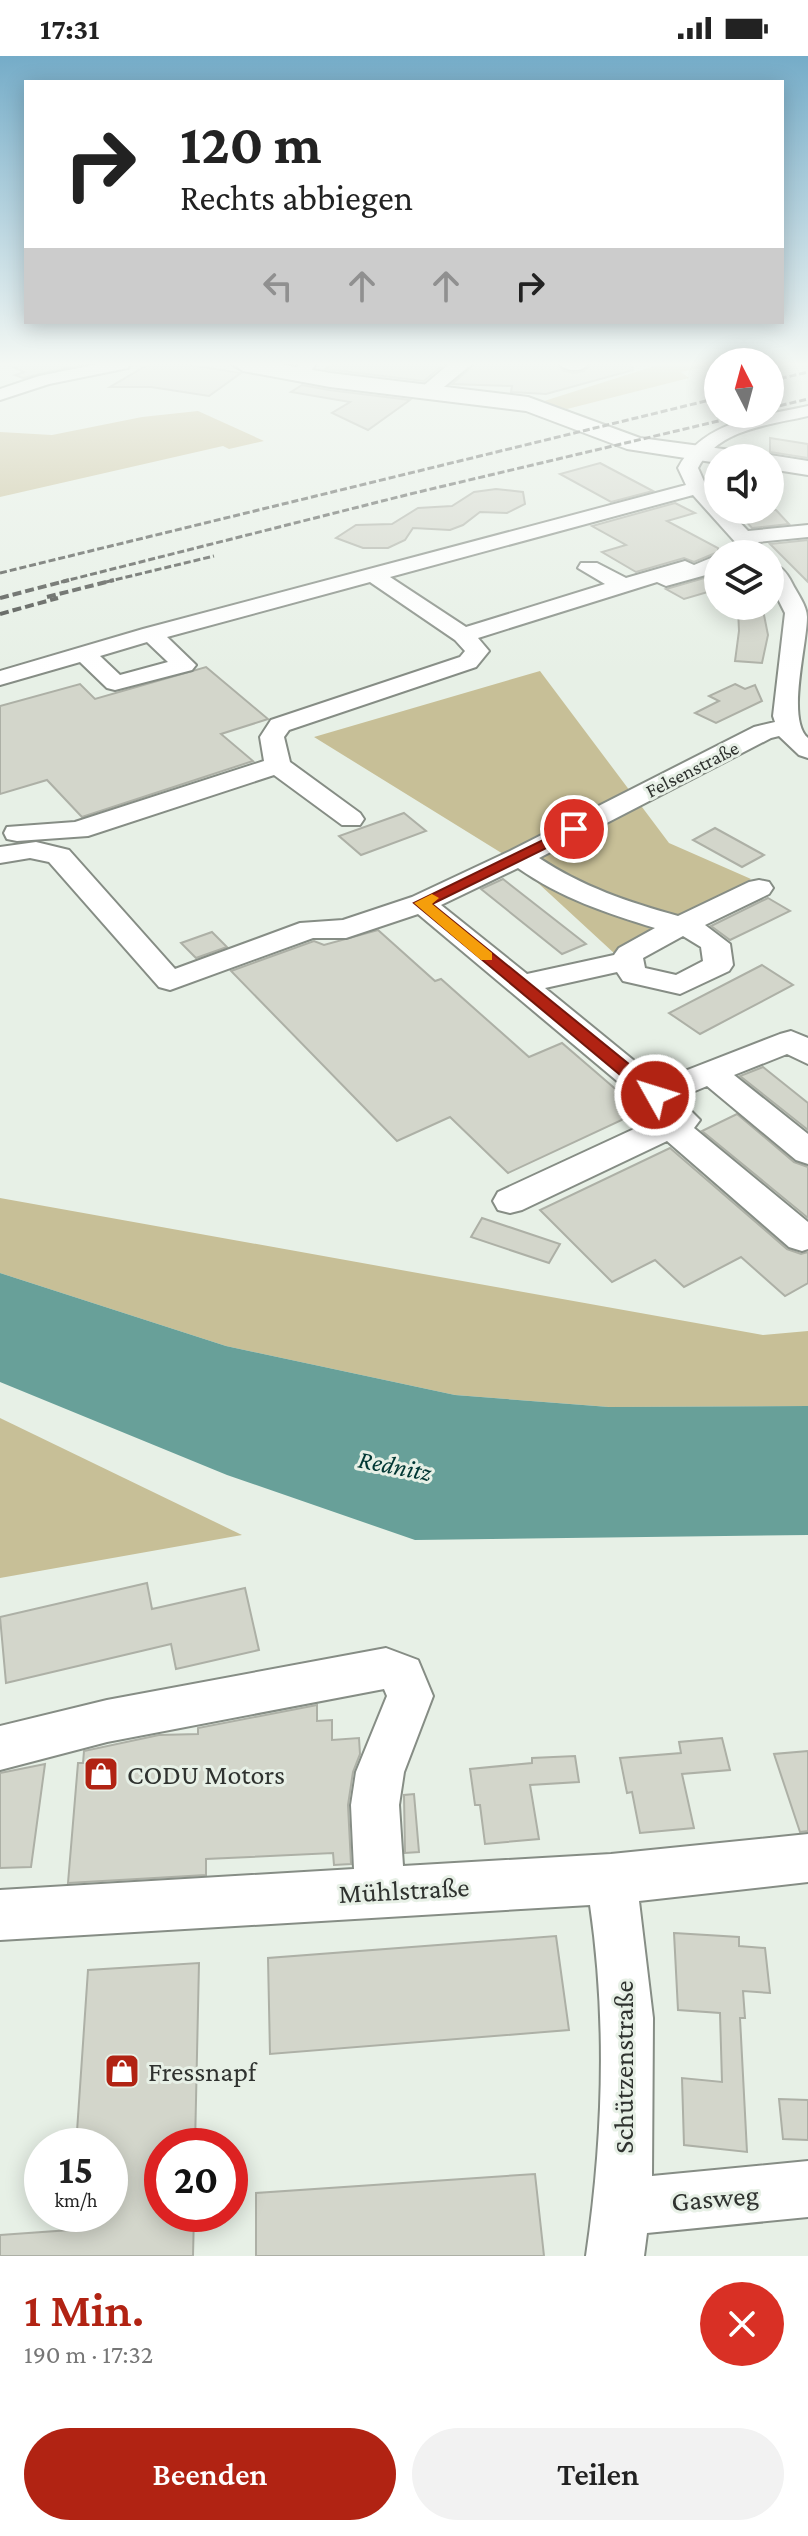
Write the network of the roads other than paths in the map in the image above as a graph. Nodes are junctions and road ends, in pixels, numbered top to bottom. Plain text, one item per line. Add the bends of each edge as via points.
1 (689, 467) edge
2 (697, 488) junction
3 (808, 531) edge
4 (740, 540) edge
5 (778, 540) edge
6 (685, 567) dead end
7 (589, 568) dead end
8 (704, 568) edge
9 (372, 574) junction
10 (784, 584) edge
11 (624, 589) junction
12 (799, 600) edge
13 (151, 634) junction
14 (463, 635) junction
15 (84, 653) junction
16 (0, 678) edge
17 (787, 727) junction
18 (808, 750) edge
19 (278, 765) junction
20 (351, 819) dead end
21 (0, 836) edge
22 (0, 855) edge
23 (516, 858) junction
24 (759, 888) dead end
25 (422, 903) junction
26 (680, 926) junction
27 (627, 962) junction
28 (521, 985) junction
29 (808, 1054) edge
30 (711, 1073) junction
31 (655, 1095) junction
32 (670, 1126) junction
33 (808, 1152) edge
34 (510, 1201) dead end
35 (808, 1235) edge
36 (0, 1748) edge
37 (808, 1858) edge
38 (611, 1879) junction
39 (380, 1891) junction
40 (0, 1915) edge
41 (808, 2189) edge
42 (619, 2231) edge

1 - 2 street
2 - 4 street
2 - 9 street
3 - 5 street
6 - 11 street
7 - 11 street
8 - 11 street
9 - 13 street
9 - 14 street
10 - 12 street
11 - 14 street
12 - 17 street
13 - 15 street
13 - 15 street via 184,665 115,683
14 - 19 street via 477,651 468,662 280,725 272,737
15 - 16 street
17 - 18 street
17 - 23 street, Felsenstraße via 763,732
19 - 20 street
19 - 21 street via 78,830
22 - 25 street, Felsenstraße via 22,848 59,856 170,981 310,929 346,929
23 - 25 street, Felsenstraße
23 - 26 street via 561,885
24 - 26 street
25 - 28 street
26 - 27 street via 629,954
26 - 27 street via 715,944 718,965 680,985 634,975
27 - 28 street
28 - 31 street
29 - 30 street via 791,1041
30 - 31 street
30 - 33 street
31 - 32 street via 683,1120
32 - 34 street
32 - 35 street via 802,1238
36 - 39 street via 107,1721 386,1668 402,1675 410,1696 380,1772 375,1805
37 - 38 street, Mühlstraße
38 - 39 street, Mühlstraße
38 - 42 street, Schützenstraße via 622,1950 626,2095
39 - 40 street, Mühlstraße
41 - 42 street, Gasweg

